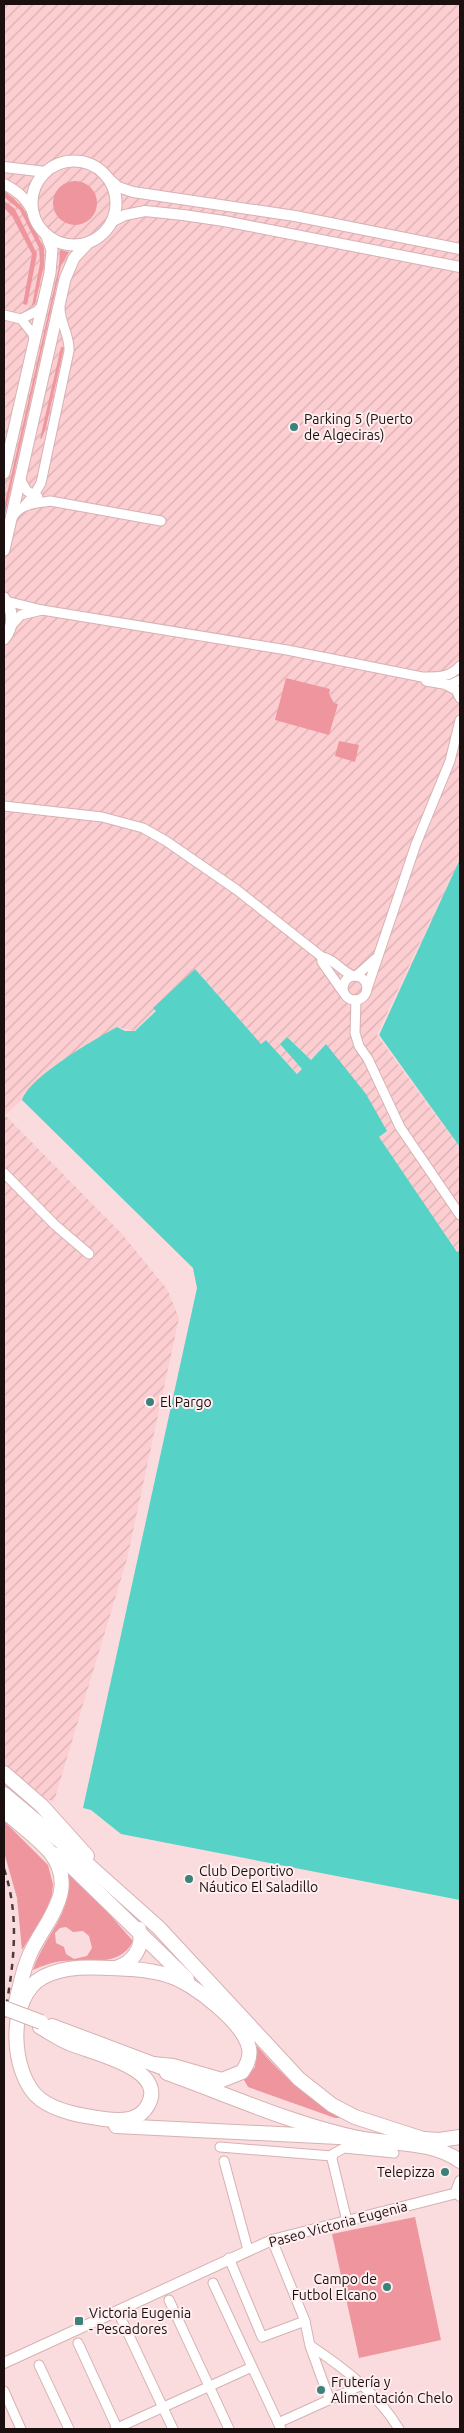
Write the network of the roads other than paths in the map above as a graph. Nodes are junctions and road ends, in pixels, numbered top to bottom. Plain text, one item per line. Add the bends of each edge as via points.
1 (4, 167) edge
2 (46, 172) junction
3 (108, 178) junction
4 (4, 184) edge
5 (34, 215) junction
6 (111, 222) junction
7 (46, 234) junction
8 (89, 242) junction
9 (460, 249) edge
10 (460, 266) edge
11 (61, 298) junction
12 (43, 305) junction
13 (4, 315) edge
14 (21, 319) junction
15 (34, 340) junction
16 (4, 473) edge
17 (20, 479) junction
18 (34, 495) junction
19 (44, 502) junction
20 (25, 505) junction
21 (11, 520) junction
22 (162, 521) dead end
23 (4, 550) edge
24 (5, 600) edge
25 (42, 610) junction
26 (11, 626) junction
27 (4, 639) edge
28 (460, 666) edge
29 (422, 678) junction
30 (460, 680) edge
31 (446, 685) junction
32 (460, 698) edge
33 (460, 720) edge
34 (4, 806) edge
35 (322, 957) junction
36 (376, 959) junction
37 (355, 976) junction
38 (367, 989) junction
39 (343, 992) junction
40 (356, 1000) junction
41 (4, 1173) edge
42 (460, 1215) edge
43 (89, 1254) dead end
44 (4, 1773) edge
45 (4, 1794) edge
46 (42, 1806) junction
47 (9, 1807) edge
48 (50, 1853) junction
49 (78, 1858) junction
50 (122, 1894) junction
51 (141, 1935) junction
52 (110, 1968) junction
53 (207, 1998) junction
54 (4, 2008) edge
55 (4, 2014) edge
56 (40, 2024) junction
57 (153, 2064) junction
58 (460, 2137) edge
59 (358, 2138) junction
60 (423, 2139) junction
61 (220, 2147) dead end
62 (394, 2153) dead end
63 (332, 2156) junction
64 (224, 2161) dead end
65 (460, 2161) edge
66 (460, 2180) edge
67 (459, 2194) edge
68 (347, 2221) junction
69 (272, 2240) junction
70 (248, 2250) junction
71 (229, 2258) junction
72 (213, 2283) dead end
73 (170, 2300) dead end
74 (118, 2312) junction
75 (305, 2321) junction
76 (78, 2343) dead end
77 (310, 2346) junction
78 (4, 2363) edge
79 (39, 2365) dead end
80 (252, 2367) junction
81 (362, 2385) junction
82 (208, 2387) junction
83 (4, 2391) edge
84 (329, 2398) junction
85 (163, 2407) junction
86 (280, 2426) edge
87 (21, 2429) edge
88 (69, 2429) edge
89 (116, 2429) edge
90 (173, 2429) edge
91 (228, 2429) edge
92 (399, 2429) edge

1 - 2 street
2 - 3 main road via 67,162 82,162
2 - 5 main road via 34,192
3 - 6 main road via 116,200
3 - 9 street via 118,187 133,192 295,216
4 - 5 street via 27,201
5 - 7 main road
6 - 8 main road via 102,234
6 - 10 street via 125,214 145,211 183,215
7 - 8 main road via 66,244
7 - 12 main road via 52,261
8 - 11 main road via 70,266
11 - 17 main road
11 - 18 street via 60,316 69,351 43,474
12 - 14 street
12 - 15 main road
13 - 14 street
14 - 15 street
15 - 16 main road
17 - 18 street via 27,491
17 - 21 main road
18 - 19 street
18 - 20 street
19 - 20 street
19 - 22 street via 59,501
20 - 21 street via 15,512
21 - 23 main road
24 - 25 street
24 - 26 main road via 12,613
25 - 26 street via 21,615
25 - 29 street via 287,650
26 - 27 main road
28 - 29 street via 443,677
29 - 31 street
30 - 31 street
31 - 32 street via 456,690
33 - 36 street via 450,761 416,844
34 - 35 street via 102,817 143,828 166,840 237,890
35 - 37 street
35 - 39 street via 322,962
36 - 37 street
36 - 38 street
37 - 38 street via 364,981
37 - 39 street via 344,984
38 - 40 street via 363,997
39 - 40 street
40 - 42 street via 355,1033 359,1046 400,1127
41 - 43 street
44 - 46 highway
45 - 47 highway
46 - 47 highway
46 - 50 highway
47 - 48 highway
47 - 49 highway
48 - 51 highway via 59,1856
48 - 59 highway via 60,1872 60,1895 55,1912 25,1967 10,2035 12,2062 21,2087 29,2098 40,2107 65,2117 108,2126
49 - 50 highway
49 - 51 highway via 130,1907
50 - 60 highway via 159,1928 299,2080 332,2105 355,2117
51 - 52 highway via 141,1943 132,1958 122,1966
51 - 53 highway
52 - 53 highway via 171,1976
52 - 56 highway via 60,1970 41,1979 29,1990 18,2022 17,2055 29,2085 39,2098 52,2106 109,2120 130,2119 143,2112 151,2092 143,2076 125,2064 68,2043
53 - 57 highway via 233,2022 249,2047 250,2056 242,2072 222,2080 173,2066
54 - 56 highway, bridge
55 - 56 highway
56 - 57 highway
56 - 59 highway via 300,2121
57 - 60 highway via 304,2118 344,2129
58 - 60 highway
59 - 65 highway via 436,2148
61 - 63 street
62 - 63 street via 344,2148 336,2150
63 - 68 street
64 - 70 street
66 - 67 street, Paseo Victoria Eugenia
67 - 68 street, Paseo Victoria Eugenia
68 - 69 street, Paseo Victoria Eugenia
69 - 70 street, Paseo Victoria Eugenia
69 - 75 street
70 - 71 street, Paseo Victoria Eugenia
71 - 74 street, Paseo Victoria Eugenia
71 - 75 street via 262,2338
72 - 80 street
73 - 82 street
74 - 78 street, Paseo Victoria Eugenia
74 - 85 street
75 - 77 street
76 - 89 street
77 - 81 street
77 - 84 street
79 - 88 street
80 - 82 street
80 - 86 street
81 - 84 street
81 - 92 street
82 - 85 street
82 - 91 street
83 - 87 street
84 - 86 street
85 - 89 street
85 - 90 street

